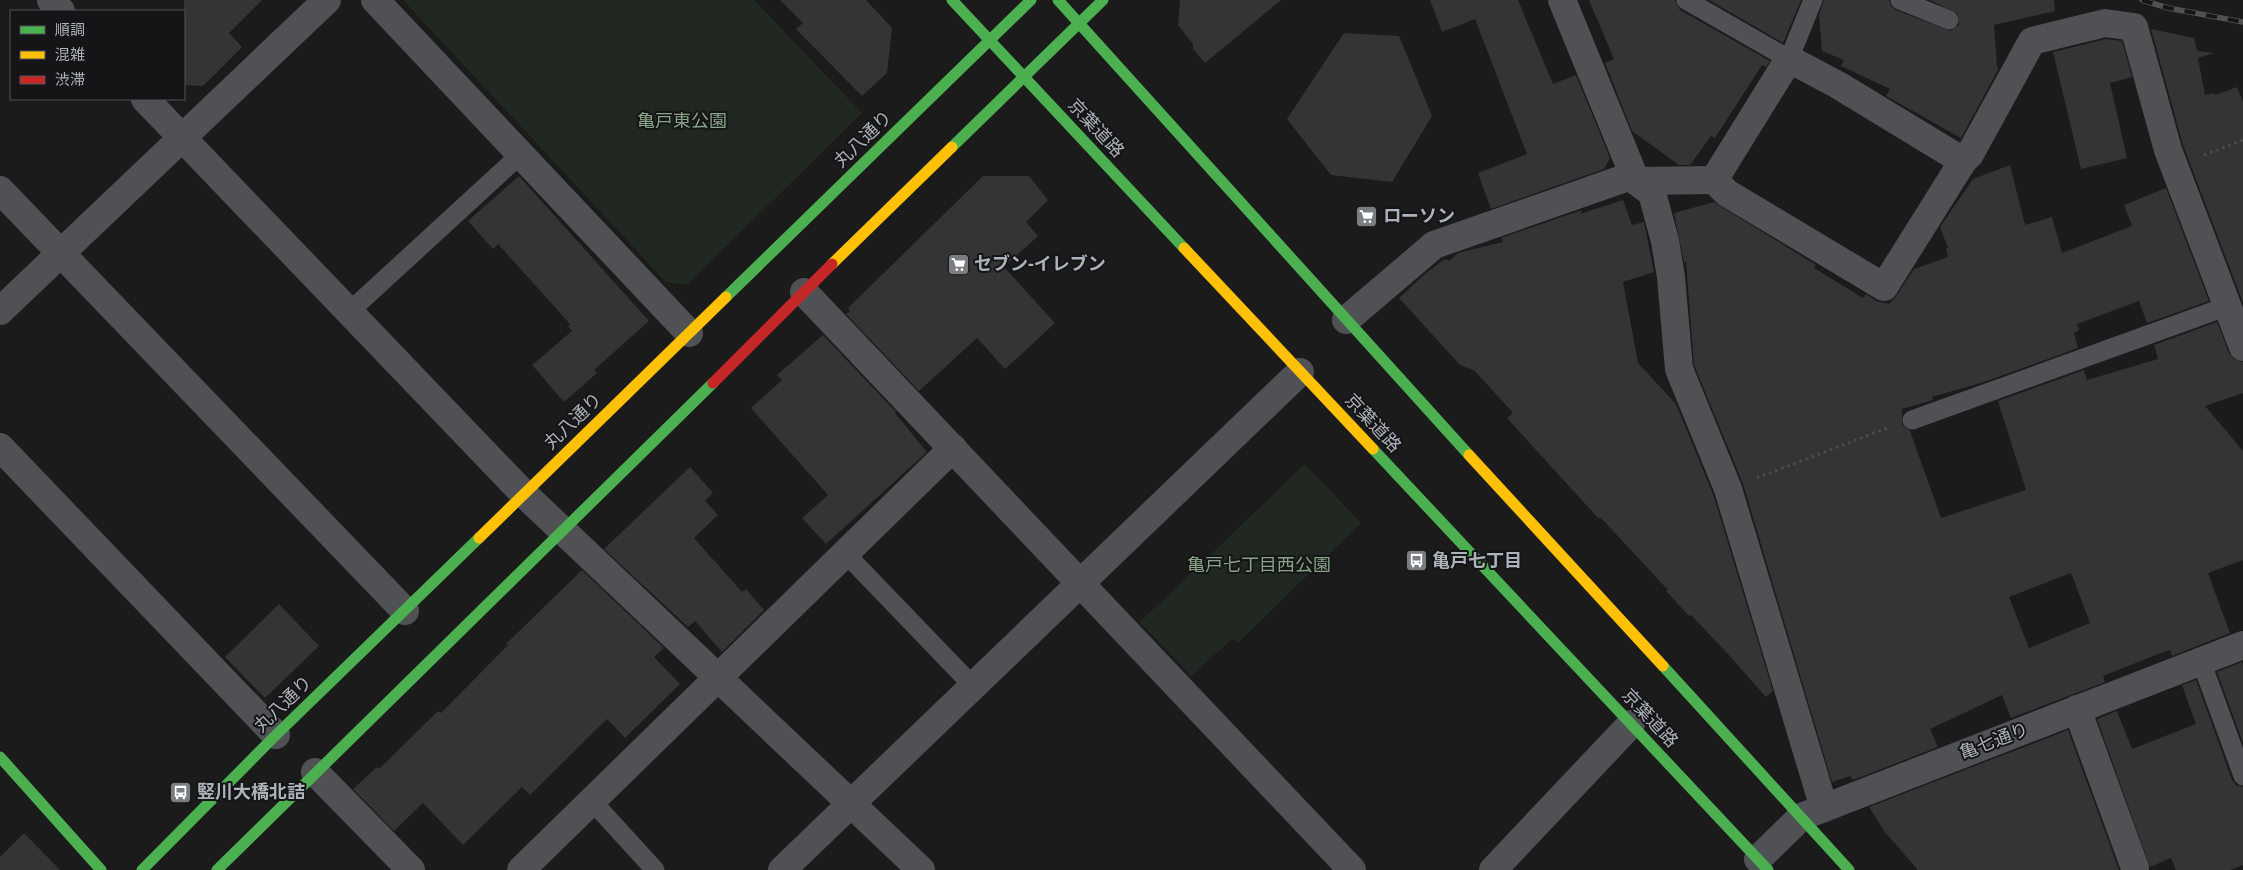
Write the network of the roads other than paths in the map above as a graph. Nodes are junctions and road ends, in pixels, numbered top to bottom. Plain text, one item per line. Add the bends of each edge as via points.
1 (51, 0) edge
2 (327, 0) edge
3 (375, 0) edge
4 (952, 0) edge
5 (1031, 0) edge
6 (1058, 0) edge
7 (1103, 0) edge
8 (1562, 0) edge
9 (1686, 0) edge
10 (1813, 0) edge
11 (1900, 0) edge
12 (61, 10) edge
13 (1948, 20) dead end
14 (1080, 23) junction
15 (990, 40) junction
16 (1789, 59) junction
17 (1025, 78) junction
18 (146, 100) edge
19 (182, 138) junction
20 (521, 154) junction
21 (1962, 161) junction
22 (1635, 178) junction
23 (1714, 180) junction
24 (0, 190) edge
25 (61, 254) junction
26 (804, 292) junction
27 (2228, 306) junction
28 (0, 312) edge
29 (349, 312) junction
30 (1346, 320) junction
31 (689, 332) junction
32 (2243, 347) edge
33 (1300, 372) junction
34 (1912, 420) road end
35 (0, 447) edge
36 (953, 448) junction
37 (524, 494) junction
38 (563, 532) junction
39 (846, 553) junction
40 (1080, 583) junction
41 (405, 611) junction
42 (2243, 645) edge
43 (2201, 661) junction
44 (718, 678) junction
45 (973, 686) junction
46 (2077, 709) junction
47 (1631, 724) junction
48 (276, 735) junction
49 (0, 757) edge
50 (315, 772) junction
51 (2243, 776) edge
52 (592, 801) junction
53 (851, 804) junction
54 (1812, 813) junction
55 (1763, 865) edge
56 (2135, 868) dead end
57 (101, 870) edge
58 (142, 870) edge
59 (218, 870) edge
60 (411, 870) edge
61 (522, 870) edge
62 (655, 870) edge
63 (782, 870) edge
64 (921, 870) edge
65 (1352, 870) edge
66 (1494, 870) edge
67 (1849, 870) edge

1 - 12 street
2 - 19 street
3 - 20 street
4 - 15 main road, 京葉道路
5 - 15 main road, 丸八通り
6 - 14 main road
7 - 14 main road
8 - 22 street
9 - 16 lane
10 - 16 lane
11 - 13 lane
14 - 17 main road
14 - 30 main road
15 - 17 main road, 京葉道路
15 - 31 main road, 丸八通り
16 - 21 street
16 - 23 street
17 - 26 main road
17 - 33 main road, 京葉道路
18 - 19 street
19 - 25 street
19 - 29 street
20 - 29 lane
20 - 31 street
21 - 23 street via 1884,287 1728,193
21 - 27 street via 1970,154 2032,41 2105,23 2134,27 2168,150
22 - 23 street
22 - 30 street via 1434,245
22 - 54 street via 1652,193 1671,277 1679,369 1728,489
24 - 25 street
25 - 28 street
25 - 41 street
26 - 36 street
26 - 38 main road
27 - 32 street
27 - 34 lane
29 - 37 street
30 - 54 main road
31 - 37 main road, 丸八通り
33 - 40 street
33 - 47 main road, 京葉道路
35 - 48 street
36 - 39 street
36 - 40 street
37 - 38 street
37 - 41 main road, 丸八通り
38 - 44 street
38 - 50 main road
39 - 44 street
39 - 45 lane
40 - 45 street
40 - 65 street
41 - 48 main road, 丸八通り
42 - 43 street, 亀七通り
43 - 46 street, 亀七通り
43 - 51 lane
44 - 52 street
44 - 53 street
45 - 53 street
46 - 54 street, 亀七通り
46 - 56 street
47 - 55 main road, 京葉道路
47 - 66 street
48 - 58 main road, 丸八通り
49 - 57 main road
50 - 59 main road
50 - 60 street
52 - 61 street
52 - 62 lane
53 - 63 street
53 - 64 street
54 - 55 street, 亀七通り
54 - 67 main road

